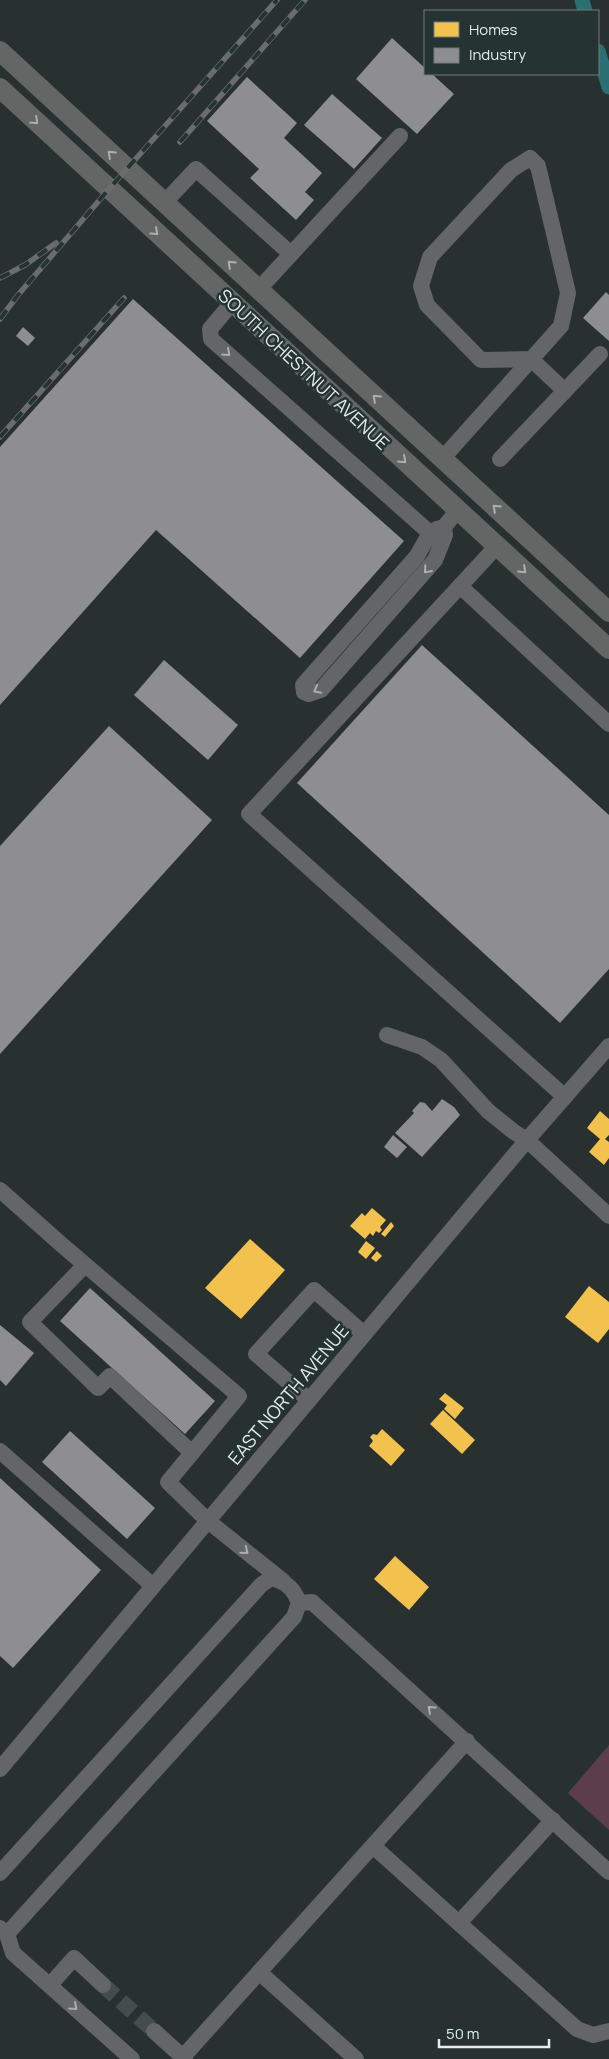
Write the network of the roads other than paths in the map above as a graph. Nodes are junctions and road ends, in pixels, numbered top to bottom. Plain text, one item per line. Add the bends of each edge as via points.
1 (0, 51) edge
2 (0, 88) edge
3 (400, 136) dead end
4 (164, 203) junction
5 (291, 254) junction
6 (258, 290) junction
7 (232, 303) junction
8 (600, 354) dead end
9 (531, 359) junction
10 (565, 391) junction
11 (442, 459) junction
12 (500, 459) dead end
13 (458, 510) junction
14 (437, 530) junction
15 (497, 546) junction
16 (460, 586) junction
17 (609, 612) edge
18 (609, 649) edge
19 (609, 724) edge
20 (387, 1035) dead end
21 (609, 1046) edge
22 (565, 1097) junction
23 (527, 1140) junction
24 (0, 1190) edge
25 (609, 1216) edge
26 (85, 1265) junction
27 (364, 1334) junction
28 (309, 1400) junction
29 (0, 1451) edge
30 (192, 1452) junction
31 (208, 1521) junction
32 (282, 1581) junction
33 (153, 1586) junction
34 (300, 1603) junction
35 (467, 1741) junction
36 (3, 1758) edge
37 (553, 1820) junction
38 (373, 1846) junction
39 (609, 1872) edge
40 (0, 1873) edge
41 (459, 1923) junction
42 (4, 1931) edge
43 (259, 1972) junction
44 (50, 1985) junction
45 (103, 1985) tunnel mouth
46 (154, 2031) tunnel mouth
47 (609, 2031) edge
48 (350, 2057) edge
49 (183, 2058) edge
50 (132, 2059) edge

4 -> 1 main road, SOUTH CHESTNUT AVENUE
2 -> 7 main road, SOUTH CHESTNUT AVENUE
3 - 5 street
4 - 5 street via 196,169
6 -> 4 main road, SOUTH CHESTNUT AVENUE
5 - 6 street
11 -> 6 main road, SOUTH CHESTNUT AVENUE
7 -> 13 main road, SOUTH CHESTNUT AVENUE
7 -> 14 street via 210,329 211,339
8 - 10 street
9 - 9 street via 481,360 427,305 421,286 430,257 510,170 530,158 538,166 568,293 561,326
9 - 10 street
9 - 11 street
10 - 12 street
17 -> 11 main road, SOUTH CHESTNUT AVENUE
13 - 14 street
13 - 15 main road, SOUTH CHESTNUT AVENUE
14 -> 14 street via 445,535 435,560 321,690 310,694 304,692 303,685
15 - 16 street
15 -> 18 main road, SOUTH CHESTNUT AVENUE
16 - 19 street
16 - 22 street via 249,814
20 - 23 street via 422,1047 442,1060 488,1111
21 - 22 street, EAST NORTH AVENUE
22 - 23 street, EAST NORTH AVENUE
23 - 25 street
23 - 27 street, EAST NORTH AVENUE
24 - 26 street
26 - 30 street via 239,1396
26 - 30 street via 30,1322 98,1388 110,1376
27 - 28 street, EAST NORTH AVENUE
27 - 28 street via 314,1290 256,1354
28 - 31 street, EAST NORTH AVENUE
29 - 33 street
30 - 31 street via 168,1482
31 -> 32 street
31 - 33 street, EAST NORTH AVENUE
32 - 34 street via 295,1592
32 - 40 street via 271,1578 261,1585
33 - 36 street, EAST NORTH AVENUE
35 -> 34 street via 312,1602
34 - 42 street via 294,1617
35 - 37 street
35 - 38 street
37 - 39 street
37 - 41 street
38 - 41 street
38 - 43 street
41 - 47 street via 577,2029 593,2035
42 - 44 street via 13,1952
43 - 48 street
43 - 49 street
44 - 45 street via 74,1958
44 -> 50 street
46 - 49 street

